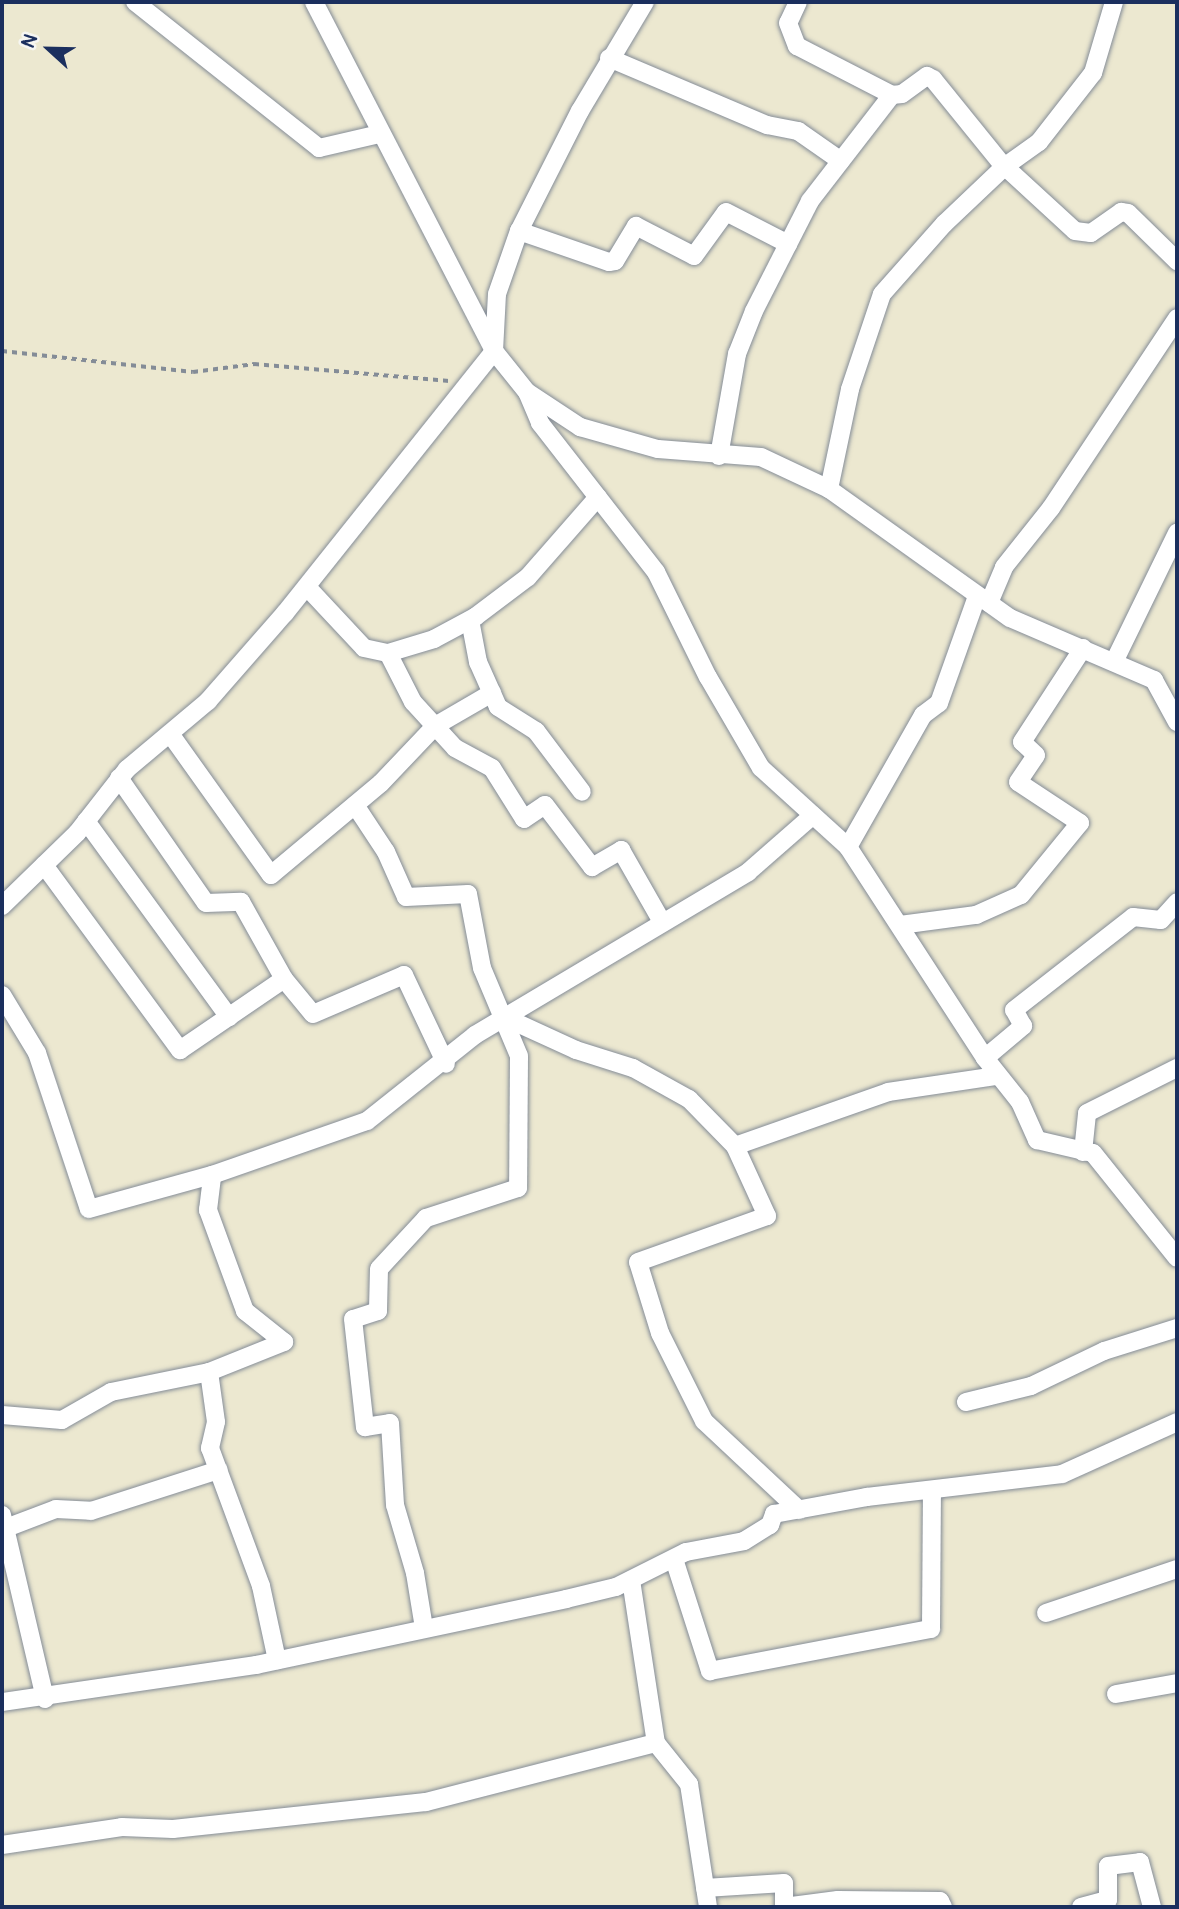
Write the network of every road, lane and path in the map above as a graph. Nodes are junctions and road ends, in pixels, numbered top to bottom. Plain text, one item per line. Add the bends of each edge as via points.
1 (135, 2) edge
2 (314, 2) edge
3 (645, 2) edge
4 (798, 2) edge
5 (1114, 2) edge
6 (609, 58) junction
7 (892, 95) junction
8 (379, 134) junction
9 (841, 161) junction
10 (1004, 167) junction
11 (519, 231) junction
12 (788, 244) junction
13 (1177, 261) edge
14 (1177, 318) edge
15 (2, 351) edge
16 (494, 351) junction
17 (469, 383) junction
18 (527, 391) junction
19 (719, 456) junction
20 (829, 489) junction
21 (598, 497) junction
22 (1177, 533) edge
23 (307, 586) junction
24 (983, 600) junction
25 (470, 620) junction
26 (1083, 648) junction
27 (388, 653) junction
28 (1114, 662) junction
29 (492, 693) junction
30 (1177, 722) edge
31 (435, 726) junction
32 (170, 735) junction
33 (119, 778) junction
34 (582, 792) dead end
35 (355, 805) junction
36 (813, 815) junction
37 (86, 821) junction
38 (848, 847) junction
39 (44, 865) junction
40 (1177, 902) edge
41 (2, 906) edge
42 (662, 922) junction
43 (900, 925) junction
44 (284, 979) junction
45 (2, 995) edge
46 (229, 1017) junction
47 (504, 1017) junction
48 (985, 1058) junction
49 (445, 1062) junction
50 (1177, 1068) edge
51 (997, 1076) junction
52 (735, 1146) junction
53 (1083, 1152) junction
54 (212, 1175) junction
55 (1177, 1258) edge
56 (1177, 1328) edge
57 (209, 1372) junction
58 (966, 1402) dead end
59 (2, 1415) edge
60 (1177, 1422) edge
61 (219, 1471) junction
62 (932, 1490) junction
63 (799, 1510) junction
64 (4, 1522) edge
65 (674, 1559) junction
66 (1177, 1569) edge
67 (631, 1580) junction
68 (1046, 1613) dead end
69 (424, 1628) junction
70 (277, 1660) junction
71 (1177, 1683) edge
72 (1116, 1694) dead end
73 (45, 1699) junction
74 (2, 1702) edge
75 (656, 1743) junction
76 (2, 1845) edge
77 (705, 1888) junction
78 (708, 1907) edge
79 (943, 1907) edge
80 (1081, 1907) edge
81 (1152, 1907) edge

1 - 8 street via 319,148
2 - 8 street
3 - 6 street
4 - 7 street via 788,23 797,46
5 - 10 street via 1093,73 1039,142
6 - 9 street via 767,125 798,131
6 - 11 street
7 - 9 street
7 - 10 street via 902,94 922,78 933,79
8 - 16 street
9 - 12 street via 810,201
10 - 13 street via 1074,231 1091,233 1121,212 1128,213
10 - 20 street via 944,224 882,294 850,388
11 - 12 street via 609,262 615,261 636,226 694,256 726,212
11 - 16 street via 497,294
12 - 19 street via 737,354
14 - 24 street via 1051,508
15 - 17 path via 193,372 254,364
16 - 17 street
16 - 18 street
17 - 23 street
18 - 19 street via 580,427 658,449
18 - 21 street via 540,423
19 - 20 street via 761,457
20 - 24 street
21 - 25 street via 528,577
21 - 36 street via 656,572 708,677 761,768
22 - 28 street
23 - 27 street via 364,648
23 - 32 street via 208,701
24 - 26 street via 1010,618
24 - 38 street via 939,703 923,715
25 - 27 street via 434,639
25 - 29 street via 478,662
26 - 28 street
26 - 43 street via 1022,741 1036,755 1018,782 1080,823 1021,895 975,915
27 - 31 street via 413,702
28 - 30 street via 1154,680
29 - 31 street
29 - 34 street via 498,708 536,731
31 - 35 street
31 - 42 street via 455,748 492,768 524,819 545,805 592,867 621,850
32 - 33 street
32 - 35 street via 271,875
33 - 37 street
33 - 44 street via 206,903 241,902
35 - 47 street via 386,852 406,897 468,894 482,968
36 - 38 street
36 - 42 street via 748,872
37 - 39 street
37 - 46 street
38 - 43 street
39 - 41 street
39 - 46 street via 180,1050
40 - 48 street via 1161,920 1133,917 1014,1010 1023,1026
42 - 47 street
43 - 48 street
44 - 46 street
44 - 49 street via 313,1014 404,975
45 - 54 street via 37,1053 89,1209
47 - 49 street
47 - 52 street via 576,1050 633,1068 689,1099
47 - 69 street via 519,1056 519,1188 426,1218 379,1269 378,1311 353,1319 365,1427 390,1423 395,1505 415,1573
48 - 51 street
49 - 54 street via 367,1121
50 - 53 street via 1145,1088 1087,1112
51 - 52 street via 888,1092
51 - 53 street via 1020,1102 1037,1140
52 - 63 street via 767,1216 638,1262 660,1333 704,1421
53 - 55 street via 1093,1153
54 - 57 street via 208,1210 245,1311 284,1342
56 - 58 street via 1104,1351 1031,1386
57 - 59 street via 111,1392 62,1420
57 - 61 street via 215,1422 211,1448
60 - 62 street via 1062,1474
61 - 64 street via 91,1511 56,1509
61 - 70 street via 261,1586
62 - 63 street
62 - 65 street via 931,1629 710,1671
63 - 65 street via 774,1514 770,1525 744,1541
64 - 73 street
65 - 67 street
66 - 68 street
67 - 69 street via 566,1599
67 - 75 street
69 - 70 street
70 - 73 street
71 - 72 street
73 - 74 street
75 - 76 street via 426,1802 173,1829 122,1827
75 - 77 street via 689,1784
77 - 78 street
77 - 79 street via 784,1883 784,1907 864,1900 940,1901
80 - 81 street via 1108,1900 1108,1866 1140,1862

